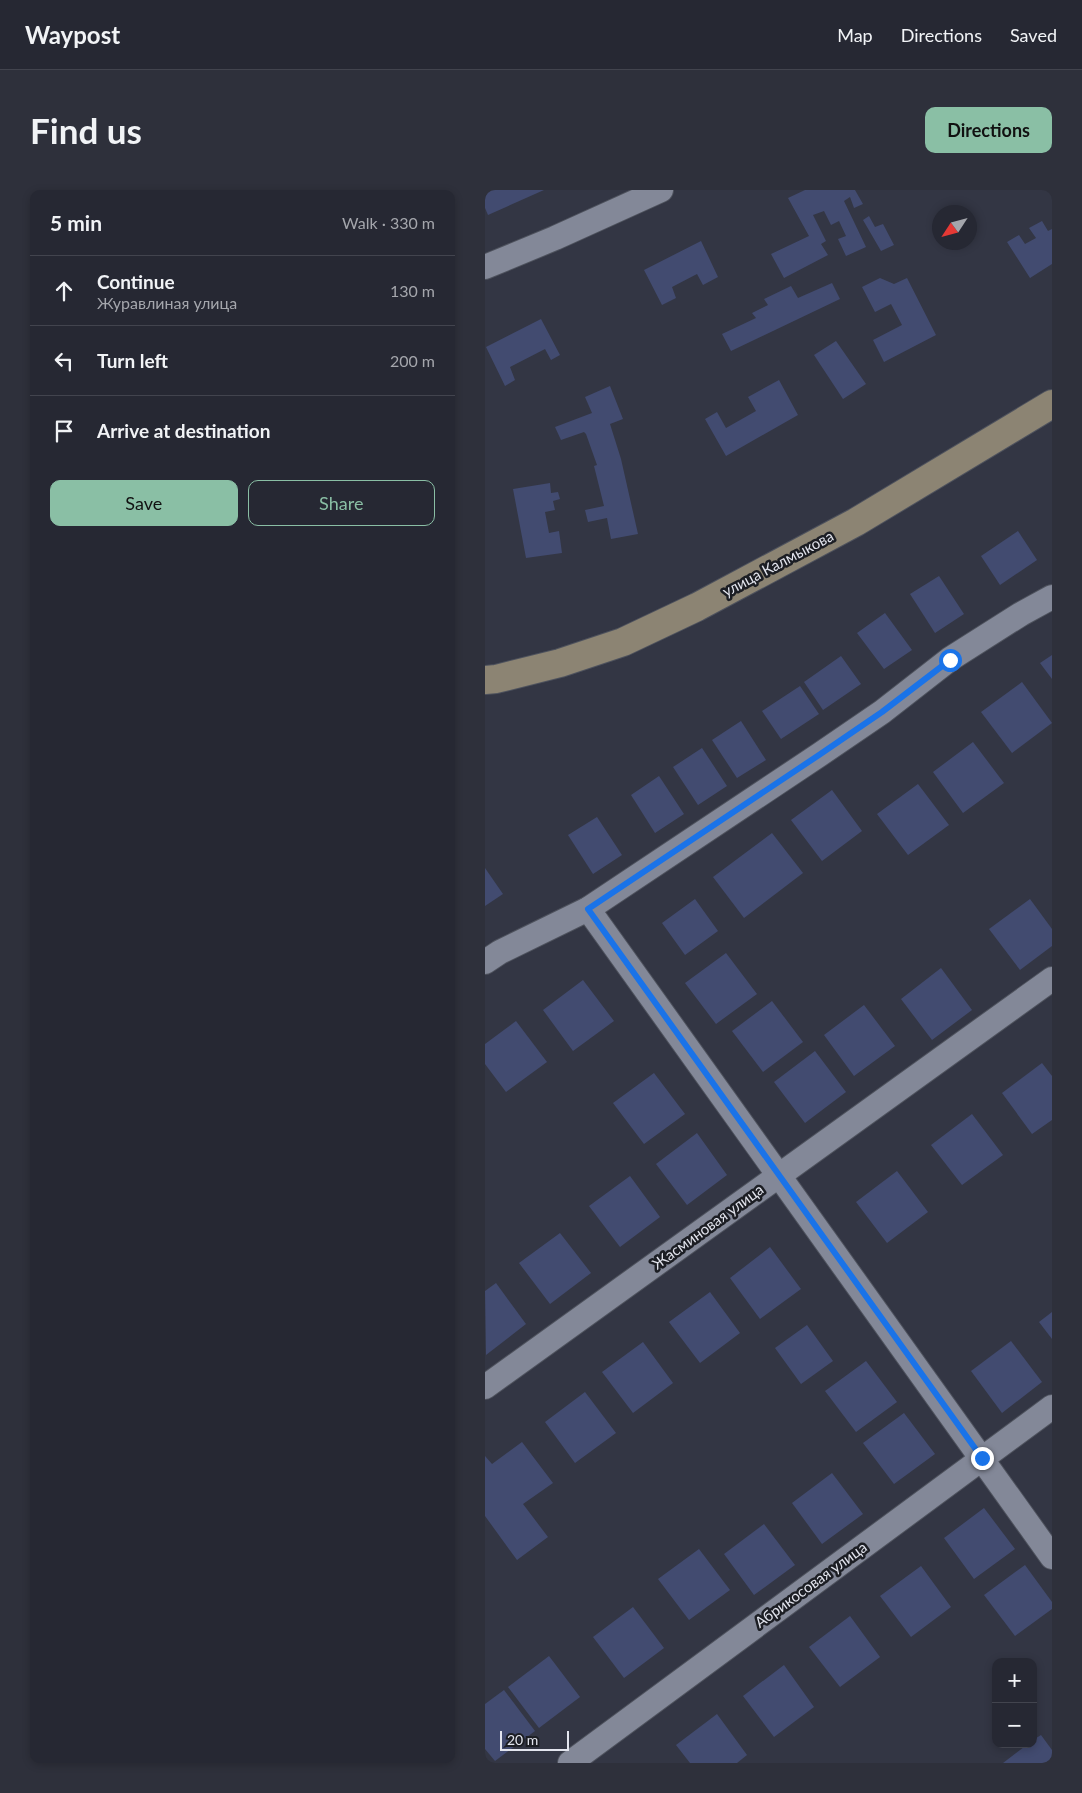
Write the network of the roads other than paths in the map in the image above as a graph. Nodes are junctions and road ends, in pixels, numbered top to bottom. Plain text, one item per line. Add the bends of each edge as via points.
1 (661, 190) edge
2 (485, 267) edge
3 (1052, 404) edge
4 (1052, 597) edge
5 (485, 680) edge
6 (588, 909) junction
7 (485, 962) edge
8 (1052, 979) edge
9 (779, 1175) junction
10 (485, 1387) edge
11 (1052, 1407) edge
12 (982, 1458) junction
13 (1052, 1557) edge
14 (570, 1763) edge

1 - 2 street
3 - 5 main road, улица Калмыкова via 856,522 697,607 623,642 560,662
4 - 6 street via 950,660 882,712
6 - 7 street
6 - 9 street
8 - 9 street, Жасминовая улица
9 - 10 street, Жасминовая улица
9 - 12 street
11 - 12 street, Абрикосовая улица
12 - 13 street
12 - 14 street, Абрикосовая улица

